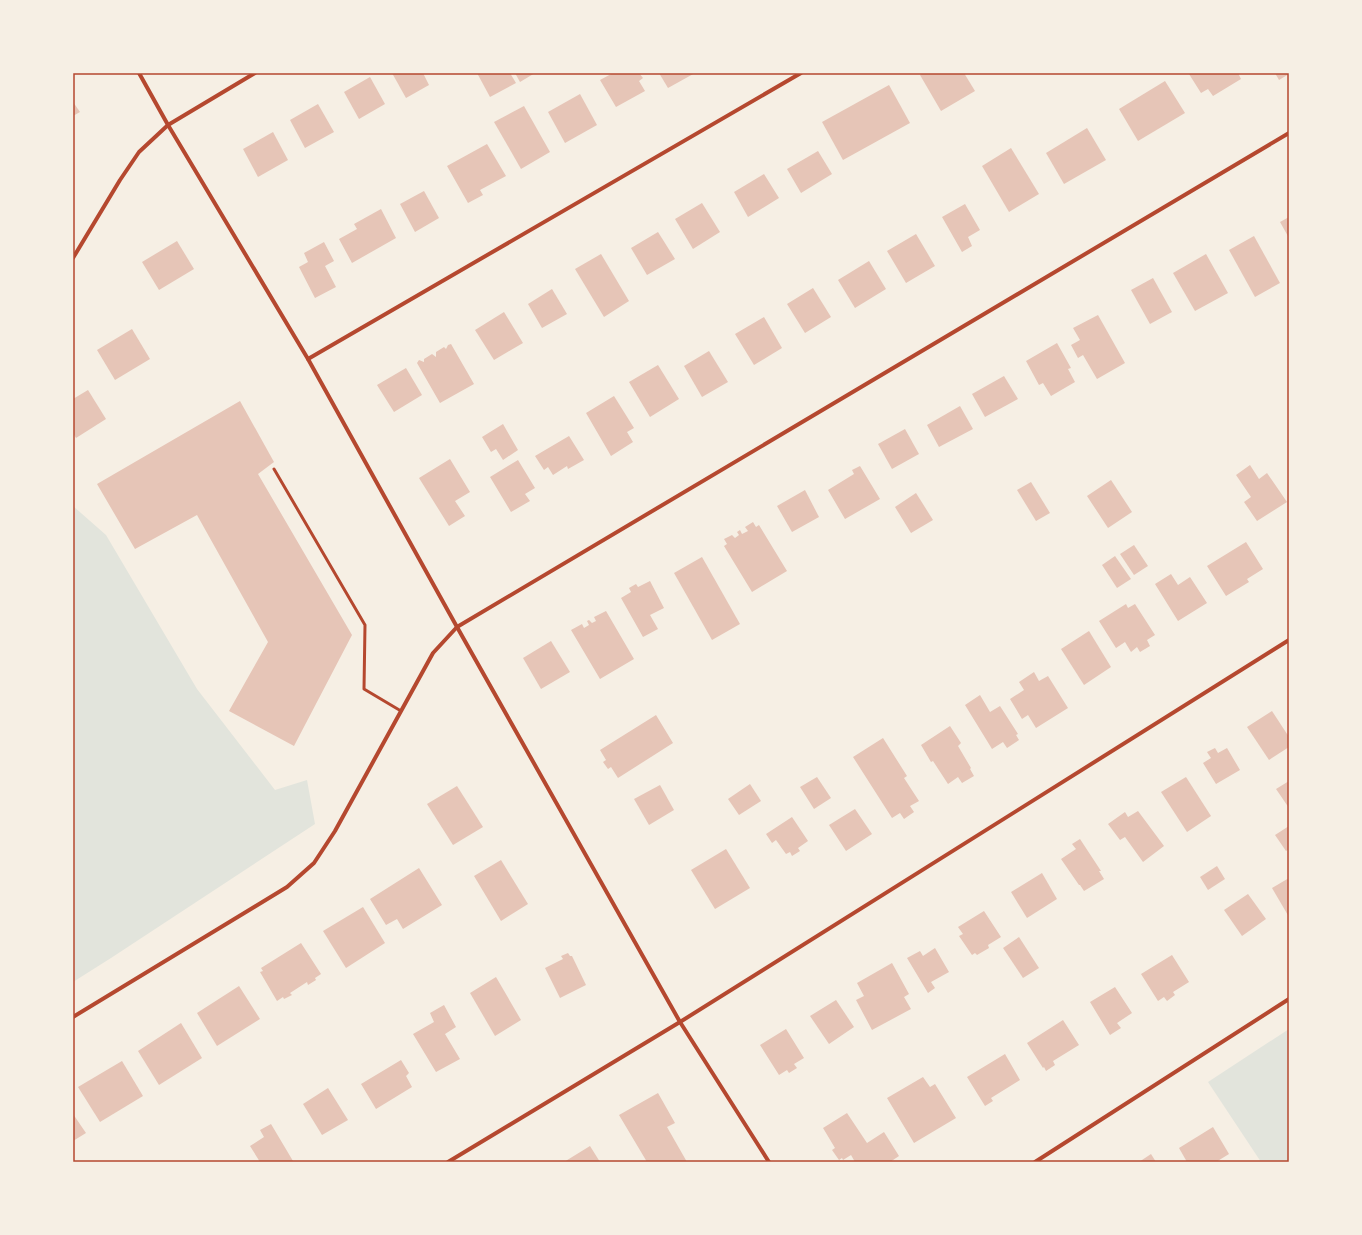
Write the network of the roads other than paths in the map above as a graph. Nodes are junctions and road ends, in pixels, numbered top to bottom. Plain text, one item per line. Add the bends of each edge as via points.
1 (138, 73) edge
2 (255, 73) edge
3 (801, 73) edge
4 (168, 125) junction
5 (1289, 133) edge
6 (73, 258) edge
7 (308, 359) junction
8 (274, 469) dead end
9 (457, 626) junction
10 (1289, 640) edge
11 (401, 711) junction
12 (1289, 999) edge
13 (73, 1017) edge
14 (680, 1022) junction
15 (448, 1162) edge
16 (769, 1162) edge
17 (1035, 1162) edge

1 - 4 street
2 - 4 street
3 - 7 street
4 - 6 street via 139,152
4 - 7 street
5 - 9 street
7 - 9 street
8 - 11 lane via 365,625 364,689
9 - 11 street via 433,653
9 - 14 street
10 - 14 street
11 - 13 street via 335,831 314,863 287,887
12 - 17 street
14 - 15 street
14 - 16 street

